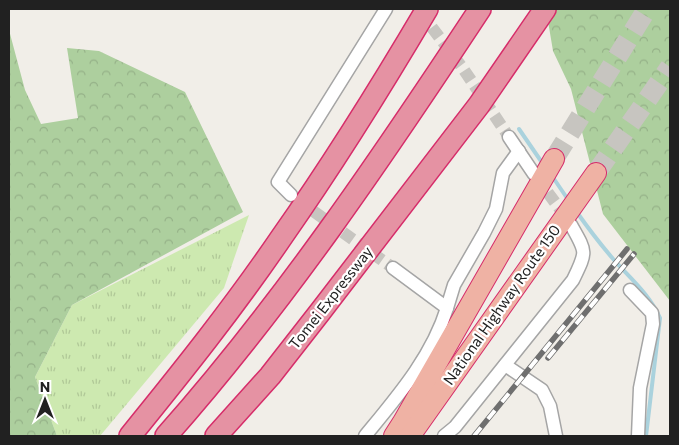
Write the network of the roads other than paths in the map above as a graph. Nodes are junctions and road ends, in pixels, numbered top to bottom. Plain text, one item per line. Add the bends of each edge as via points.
1 (386, 9) edge
2 (427, 9) edge
3 (480, 9) edge
4 (545, 9) edge
5 (509, 137) tunnel mouth
6 (519, 151) junction
7 (554, 159) tunnel mouth
8 (596, 173) tunnel mouth
9 (534, 174) tunnel mouth
10 (291, 195) tunnel mouth
11 (571, 225) tunnel mouth
12 (393, 268) tunnel mouth
13 (630, 290) dead end
14 (447, 308) junction
15 (505, 365) junction
16 (130, 436) edge
17 (166, 436) edge
18 (216, 436) edge
19 (364, 436) edge
20 (394, 436) edge
21 (410, 436) edge
22 (444, 436) edge
23 (556, 436) edge
24 (638, 436) edge

1 - 10 street via 278,182
2 - 16 highway via 281,239
3 - 17 highway via 409,116 274,302 214,381
4 - 18 highway, Tomei Expressway via 479,105 320,312 270,376
5 - 6 street
6 - 9 street
6 - 14 street via 503,173 496,208 454,285
7 - 20 highway, National Highway Route 150
8 - 21 highway, National Highway Route 150
11 - 15 street via 584,248 583,261 573,280
12 - 14 street
13 - 24 street via 652,313 653,324 640,388
14 - 19 street via 442,325 418,368
15 - 22 street
15 - 23 street via 542,390 550,406

